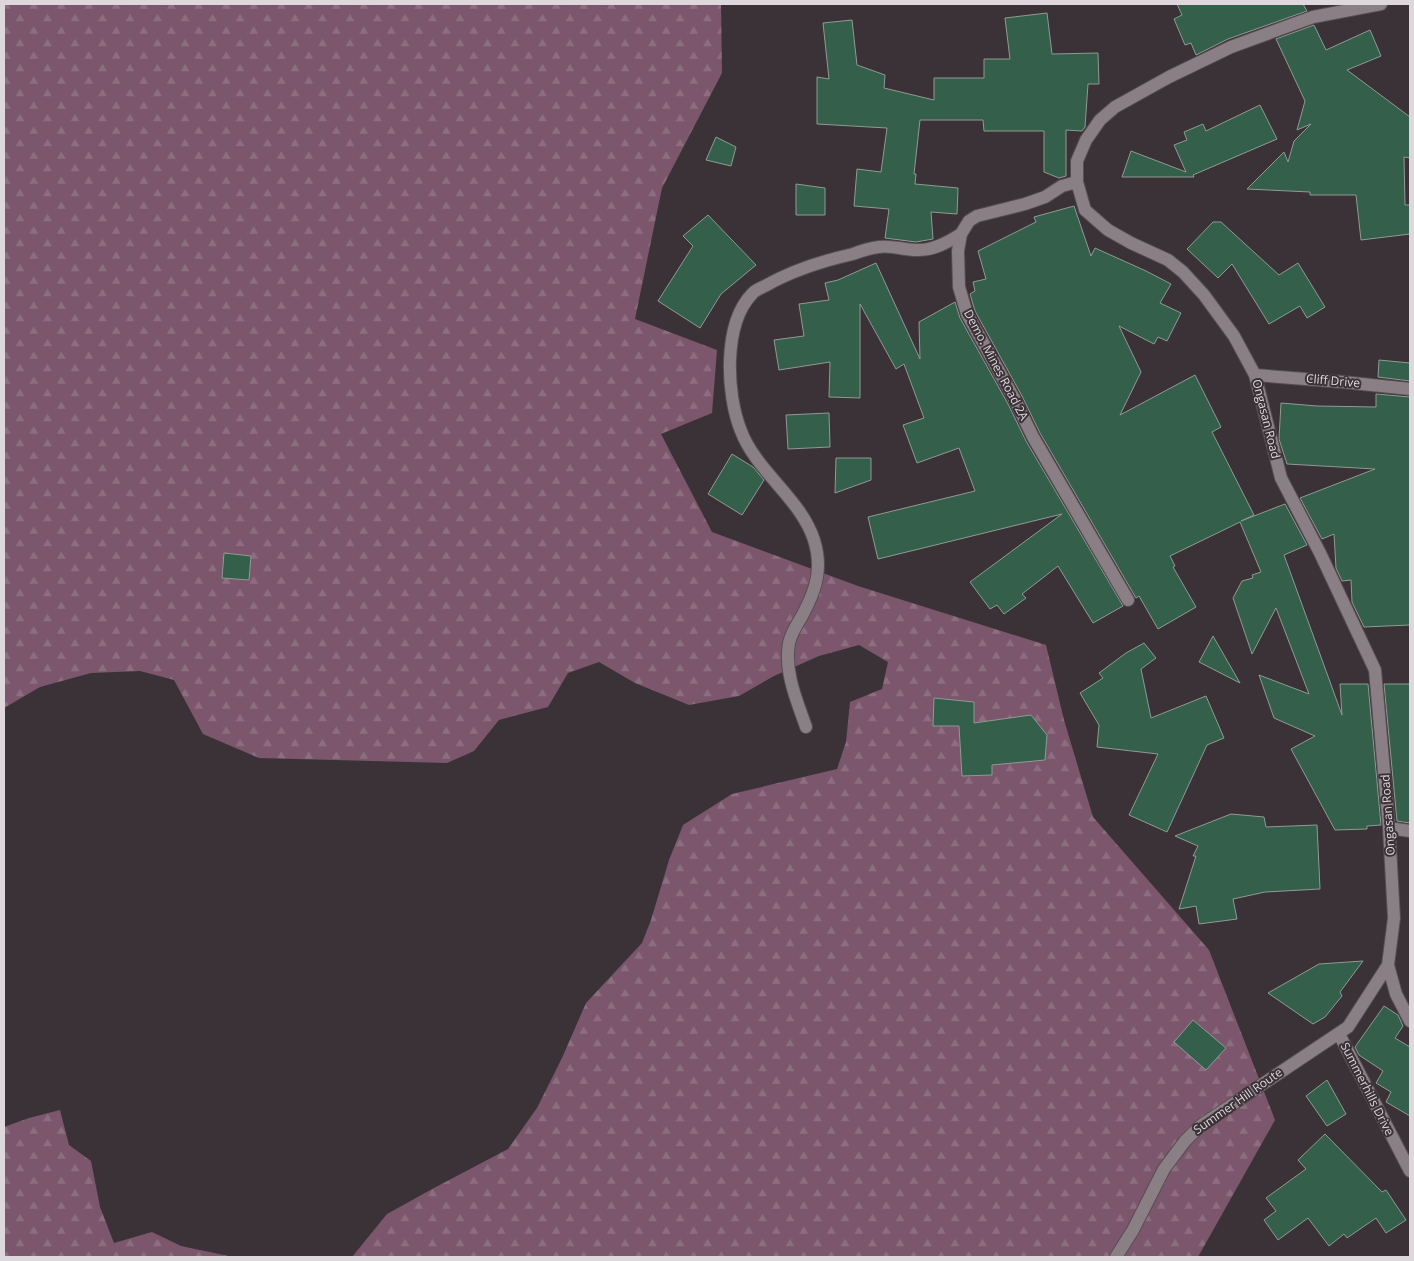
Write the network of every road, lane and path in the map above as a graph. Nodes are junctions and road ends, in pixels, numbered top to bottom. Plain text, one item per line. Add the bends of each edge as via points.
1 (1381, 4) edge
2 (1077, 182) junction
3 (962, 234) junction
4 (1255, 375) junction
5 (1410, 389) edge
6 (1128, 600) dead end
7 (806, 727) dead end
8 (1389, 828) junction
9 (1410, 830) edge
10 (1388, 965) junction
11 (1410, 1021) edge
12 (1339, 1034) junction
13 (1306, 1054) joint
14 (1410, 1171) edge
15 (1116, 1257) edge

1 - 2 street, Ongasan Road via 1313,17 1231,47 1116,106 1100,120 1086,140 1077,162
2 - 3 street via 1025,204 977,216 969,221
2 - 4 street, Ongasan Road via 1086,210 1108,230 1168,260 1183,272 1234,336
3 - 6 street, Demo. Mines Road 2A via 958,251 959,287 967,314 1033,437
3 - 7 street via 928,249 880,247 821,261 778,278 753,293 741,311 733,335 730,372 741,433 806,520 817,558 817,580 789,642 791,681
4 - 5 street, Cliff Drive
4 - 8 street, Ongasan Road via 1281,478 1375,670
8 - 9 street
8 - 10 street, Ongasan Road via 1394,918
10 - 11 street via 1396,994
10 - 12 street, Ongasan Road via 1348,1027
12 - 13 street, Ongasan Road
12 - 14 street, Summerhills Drive
13 - 15 street, Summer Hill Route via 1200,1126 1185,1141 1164,1169 1134,1230

